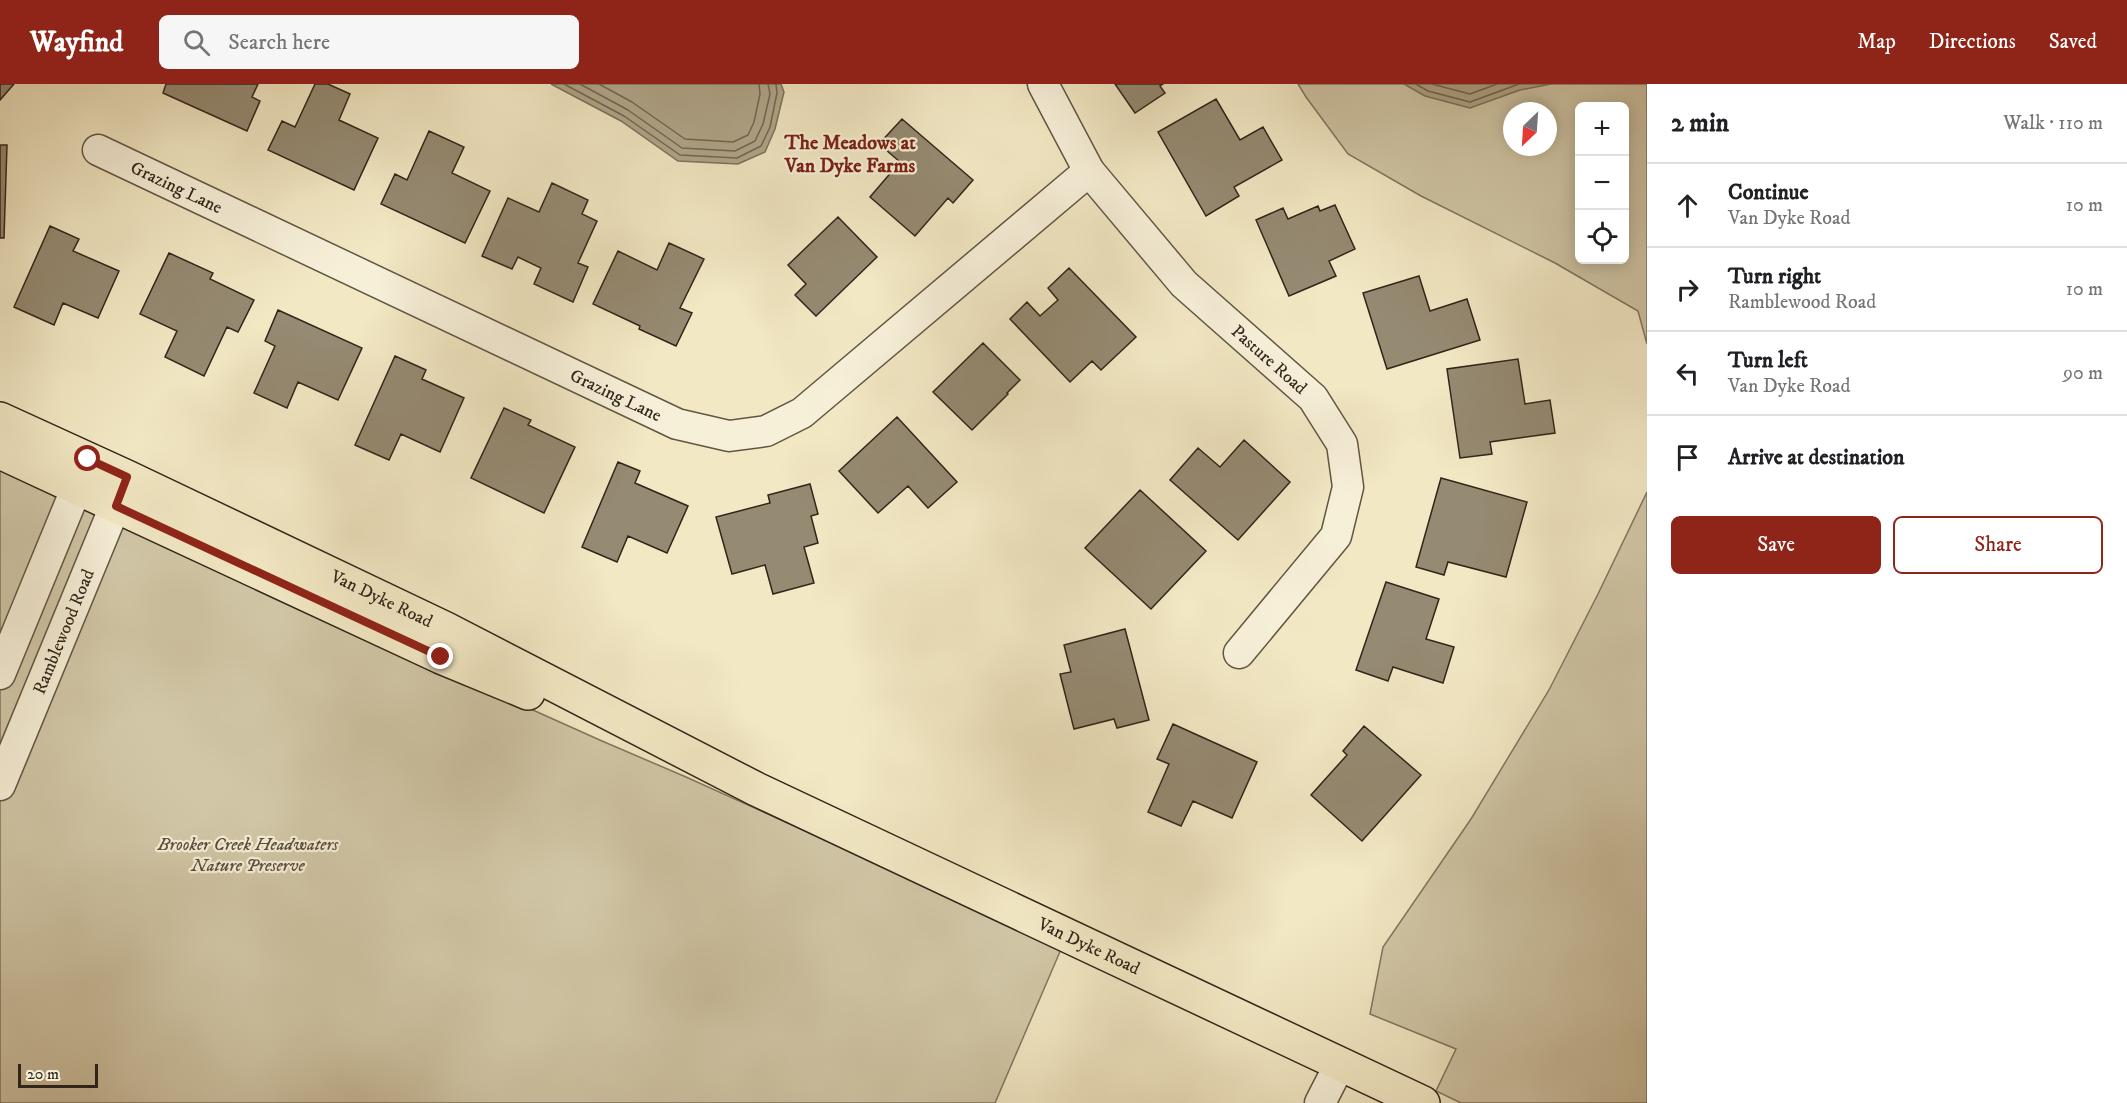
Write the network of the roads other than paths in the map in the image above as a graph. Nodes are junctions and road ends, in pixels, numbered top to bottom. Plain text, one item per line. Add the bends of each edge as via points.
1 (1043, 84) edge
2 (98, 150) dead end
3 (1089, 171) junction
4 (0, 419) edge
5 (0, 452) edge
6 (82, 473) junction
7 (121, 491) junction
8 (1239, 653) dead end
9 (0, 674) edge
10 (0, 785) edge
11 (1340, 1064) junction
12 (1320, 1103) edge
13 (1423, 1103) edge

1 - 3 street, Pasture Road
2 - 3 street, Grazing Lane via 677,424 729,436 766,431 802,413
3 - 8 street, Pasture Road via 1184,284 1313,398 1342,444 1348,487 1336,536
4 - 6 main road, Van Dyke Road
5 - 6 main road, Van Dyke Road
6 - 7 main road, Van Dyke Road
6 - 9 street
7 - 10 street, Ramblewood Road
7 - 11 main road, Van Dyke Road via 446,629 756,789
11 - 12 street
11 - 13 main road, Van Dyke Road

